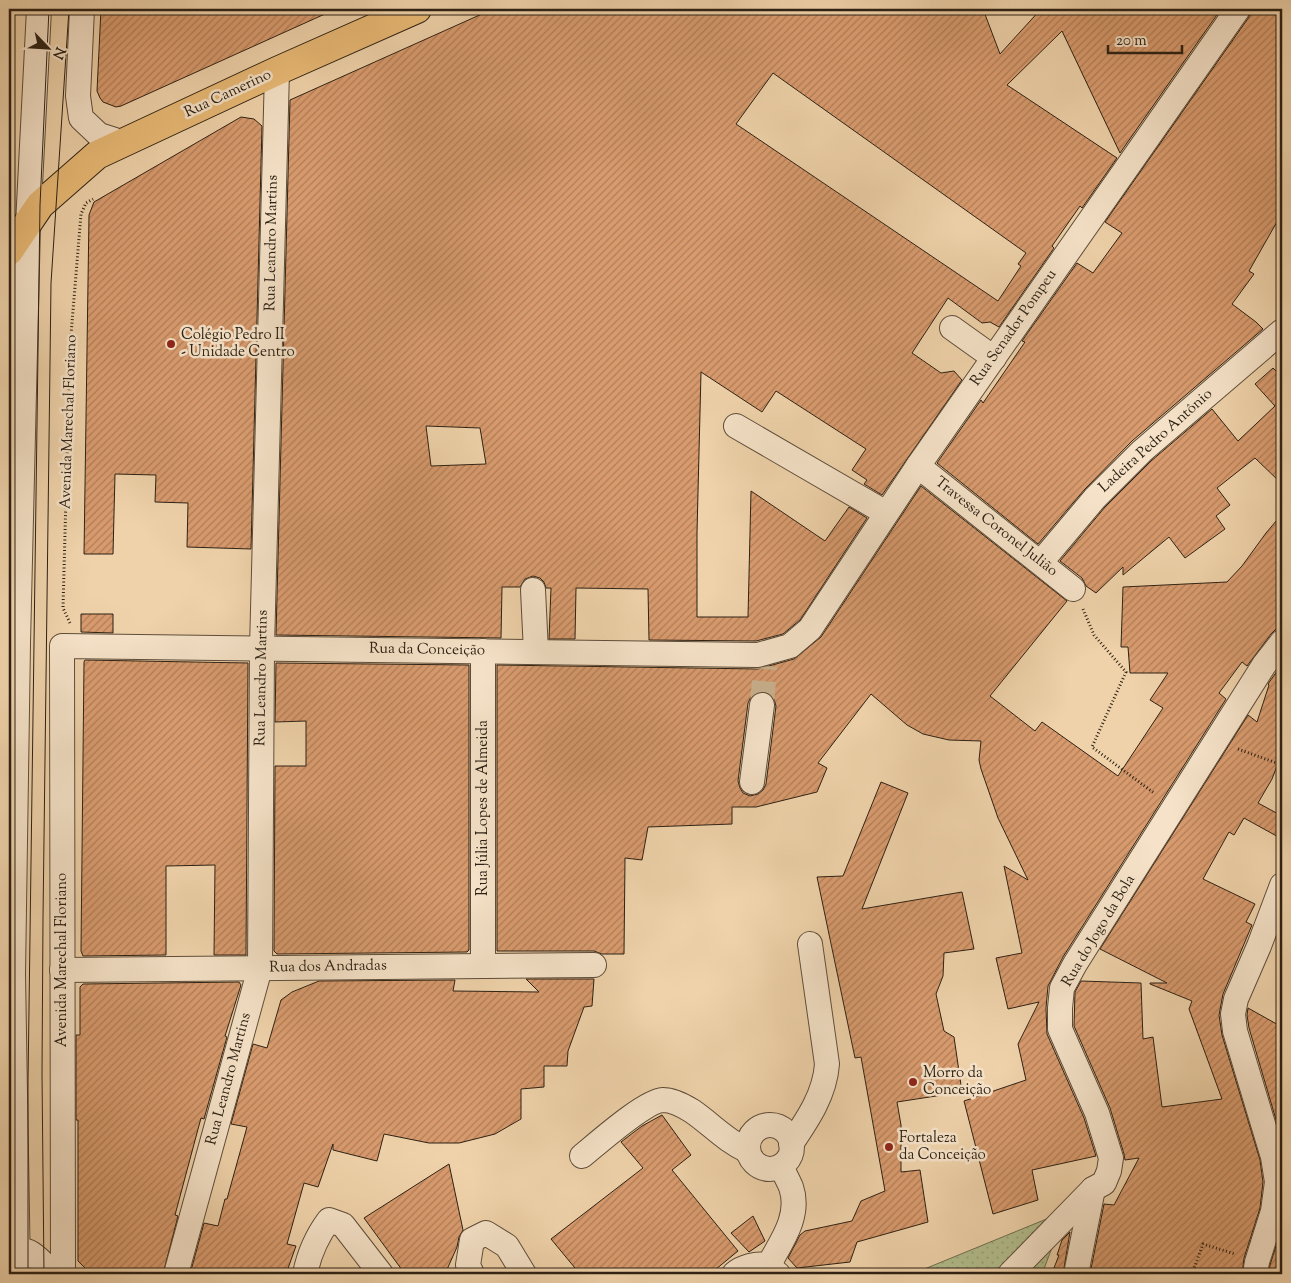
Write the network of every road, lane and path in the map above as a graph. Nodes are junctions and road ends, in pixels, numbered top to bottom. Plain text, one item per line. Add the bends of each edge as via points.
1 (39, 9) edge
2 (82, 9) edge
3 (417, 9) edge
4 (1238, 9) edge
5 (277, 71) junction
6 (124, 143) junction
7 (93, 199) dead end
8 (28, 224) junction
9 (9, 251) edge
10 (952, 328) dead end
11 (1282, 332) edge
12 (994, 358) junction
13 (736, 426) dead end
14 (918, 466) junction
15 (886, 513) junction
16 (1041, 562) junction
17 (1073, 589) joint
18 (534, 590) dead end
19 (13, 642) edge
20 (1282, 642) edge
21 (71, 646) junction
22 (790, 646) joint
23 (262, 648) junction
24 (483, 651) junction
25 (536, 652) junction
26 (1273, 671) edge
27 (762, 705) tunnel mouth
28 (1216, 742) junction
29 (1282, 765) edge
30 (752, 782) dead end
31 (1175, 808) junction
32 (1282, 885) edge
33 (810, 944) dead end
34 (483, 965) junction
35 (594, 965) dead end
36 (260, 968) junction
37 (62, 970) junction
38 (11, 974) edge
39 (792, 1144) junction
40 (748, 1151) junction
41 (582, 1156) dead end
42 (781, 1166) junction
43 (1093, 1190) junction
44 (13, 1249) edge
45 (1256, 1268) edge
46 (53, 1270) edge
47 (773, 1270) edge
48 (18, 1274) edge
49 (176, 1274) edge
50 (305, 1274) edge
51 (381, 1274) edge
52 (472, 1274) edge
53 (524, 1274) edge
54 (734, 1274) edge
55 (1010, 1274) edge
56 (1076, 1274) edge
57 (1192, 1274) edge

1 - 8 street
2 - 6 street via 78,96 81,118 99,135
3 - 5 main road, Rua Camerino
4 - 12 street, Rua Senador Pompeu
5 - 6 main road, Rua Camerino
5 - 23 street, Rua Leandro Martins
6 - 8 main road, Rua Camerino via 97,155 49,196
7 - 21 path, Avenida Marechal Floriano via 86,203 81,214 70,367 63,608
8 - 9 main road, Rua Camerino
8 - 19 street
10 - 12 street
11 - 16 street, Ladeira Pedro Antônio via 1142,451 1095,498
12 - 14 street, Rua Senador Pompeu
13 - 15 street
14 - 15 street, Rua Senador Pompeu
14 - 16 street, Travessa Coronel Julião
15 - 22 street, Rua Senador Pompeu via 810,629
16 - 17 street, Travessa Coronel Julião
17 - 31 path via 1094,635 1126,672 1092,747
18 - 25 street
19 - 38 street
20 - 26 street, Rua do Jogo da Bola
21 - 23 street, Rua da Conceição
21 - 37 street, Avenida Marechal Floriano
22 - 25 street, Rua da Conceição via 766,659 758,655
23 - 24 street, Rua da Conceição
23 - 36 street, Rua Leandro Martins
24 - 25 street, Rua da Conceição
24 - 34 street, Rua Júlia Lopes de Almeida
26 - 28 street, Rua do Jogo da Bola
27 - 30 street
28 - 29 path
28 - 31 street, Rua do Jogo da Bola
31 - 43 street, Rua do Jogo da Bola via 1062,988 1060,1030 1097,1113 1112,1158 1104,1183
32 - 45 street via 1236,999 1233,1014 1278,1182
33 - 39 street via 827,1064 826,1078 811,1114
34 - 35 street, Rua dos Andradas
34 - 36 street, Rua dos Andradas
36 - 37 street, Rua dos Andradas
36 - 49 street, Rua Leandro Martins
37 - 46 street, Avenida Marechal Floriano
38 - 44 street
39 - 40 street via 782,1129 766,1125 751,1134
39 - 42 street via 788,1160
40 - 41 street via 735,1145 692,1111 664,1100 650,1104
40 - 42 street via 756,1165 764,1169
42 - 47 street via 792,1188 794,1210
43 - 55 street, Rua do Jogo da Bola
43 - 56 street
44 - 46 street via 28,1250
44 - 48 street
45 - 57 path via 1203,1244
47 - 54 street via 753,1265
50 - 51 street via 318,1234 329,1220 343,1225
52 - 53 street via 468,1265 472,1240 486,1233 507,1246

